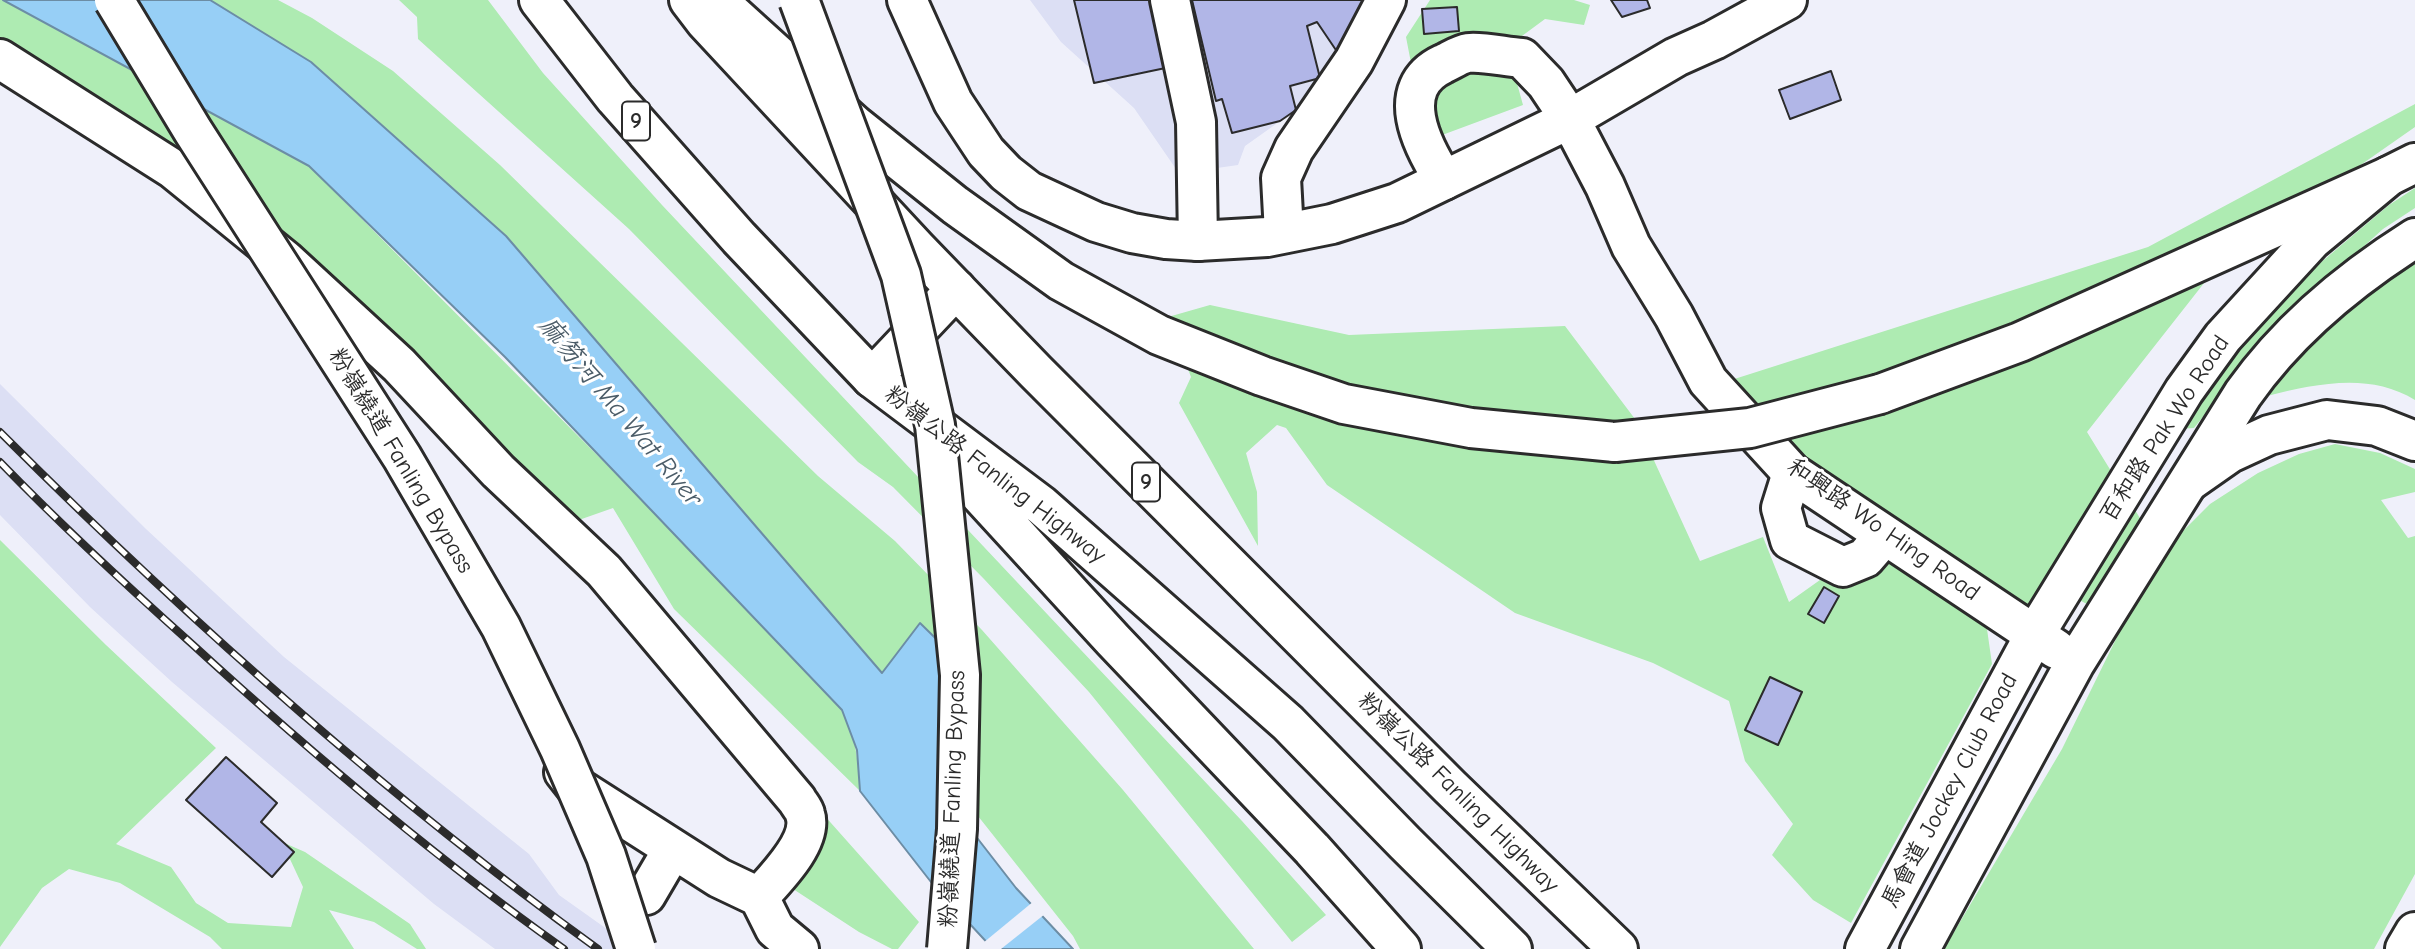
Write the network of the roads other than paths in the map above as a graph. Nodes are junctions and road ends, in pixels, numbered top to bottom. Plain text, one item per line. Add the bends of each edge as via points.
1 (114, 0) edge
2 (539, 0) edge
3 (689, 0) edge
4 (717, 0) edge
5 (799, 0) edge
6 (907, 0) edge
7 (1170, 0) edge
8 (1387, 0) edge
9 (1787, 0) edge
10 (0, 59) edge
11 (1570, 119) junction
12 (2402, 170) edge
13 (1444, 180) junction
14 (1284, 233) junction
15 (2415, 238) edge
16 (1198, 241) junction
17 (956, 289) junction
18 (872, 378) junction
19 (2415, 440) edge
20 (1791, 473) junction
21 (2190, 481) junction
22 (1884, 536) junction
23 (2035, 634) junction
24 (2074, 663) junction
25 (533, 730) dead end
26 (673, 849) junction
27 (1312, 849) junction
28 (646, 895) dead end
29 (759, 897) junction
30 (2415, 932) edge
31 (636, 949) edge
32 (799, 949) edge
33 (947, 949) edge
34 (1382, 949) edge
35 (1401, 949) edge
36 (1512, 949) edge
37 (1618, 949) edge
38 (1866, 949) edge
39 (1920, 949) edge
40 (2405, 949) edge

1 - 31 main road, 粉嶺繞道 Fanling Bypass, bridge via 402,457 501,627 606,856
2 - 18 main road, 粉嶺公路 Fanling Highway / 9 via 624,108
3 - 17 main road, 粉嶺公路 Fanling Highway / 9
4 - 12 main road, bridge via 855,125 1061,281 1159,335 1262,376 1344,404 1471,428 1615,442 1750,428 1880,394 2020,342
5 - 33 main road, 粉嶺繞道 Fanling Bypass, bridge via 901,275 935,425 960,675 957,829
6 - 16 main road via 969,129 993,159 1029,191 1132,233
7 - 16 main road via 1196,122
8 - 14 main road via 1354,61 1294,149 1281,178
9 - 11 main road
10 - 29 main road via 173,169 285,260 399,365 498,471 604,571 806,814 796,853
11 - 13 main road
11 - 13 main road, 和興路 Wo Hing Road via 1546,83 1521,58 1467,53 1436,67 1420,82 1414,106 1426,152
11 - 20 main road, 和興路 Wo Hing Road via 1631,246 1708,380
12 - 23 main road, 百和路 Pak Wo Road via 2312,240 2223,337 2184,391
13 - 14 main road via 1397,203 1332,224
14 - 16 main road
15 - 21 main road, 百和路 Pak Wo Road via 2372,265 2288,338 2243,394
17 - 18 main road
17 - 37 main road, 粉嶺公路 Fanling Highway / 9 via 1450,787
18 - 27 main road
18 - 36 main road, 粉嶺公路 Fanling Highway / 9 via 1041,505 1288,723
19 - 21 main road via 2377,426 2327,420 2269,435 2230,453
20 - 22 main road, 和興路 Wo Hing Road
20 - 22 main road via 1781,508 1790,540 1843,566 1865,558
21 - 24 main road, 百和路 Pak Wo Road
22 - 23 main road, 和興路 Wo Hing Road
23 - 24 main road, 和興路 Wo Hing Road
23 - 38 main road, 馬會道 Jockey Club Road
24 - 39 main road, 馬會道 Jockey Club Road
25 - 26 main road via 575,786
26 - 28 main road
26 - 29 main road
27 - 34 main road
27 - 35 main road
29 - 32 main road via 775,929
30 - 40 main road

